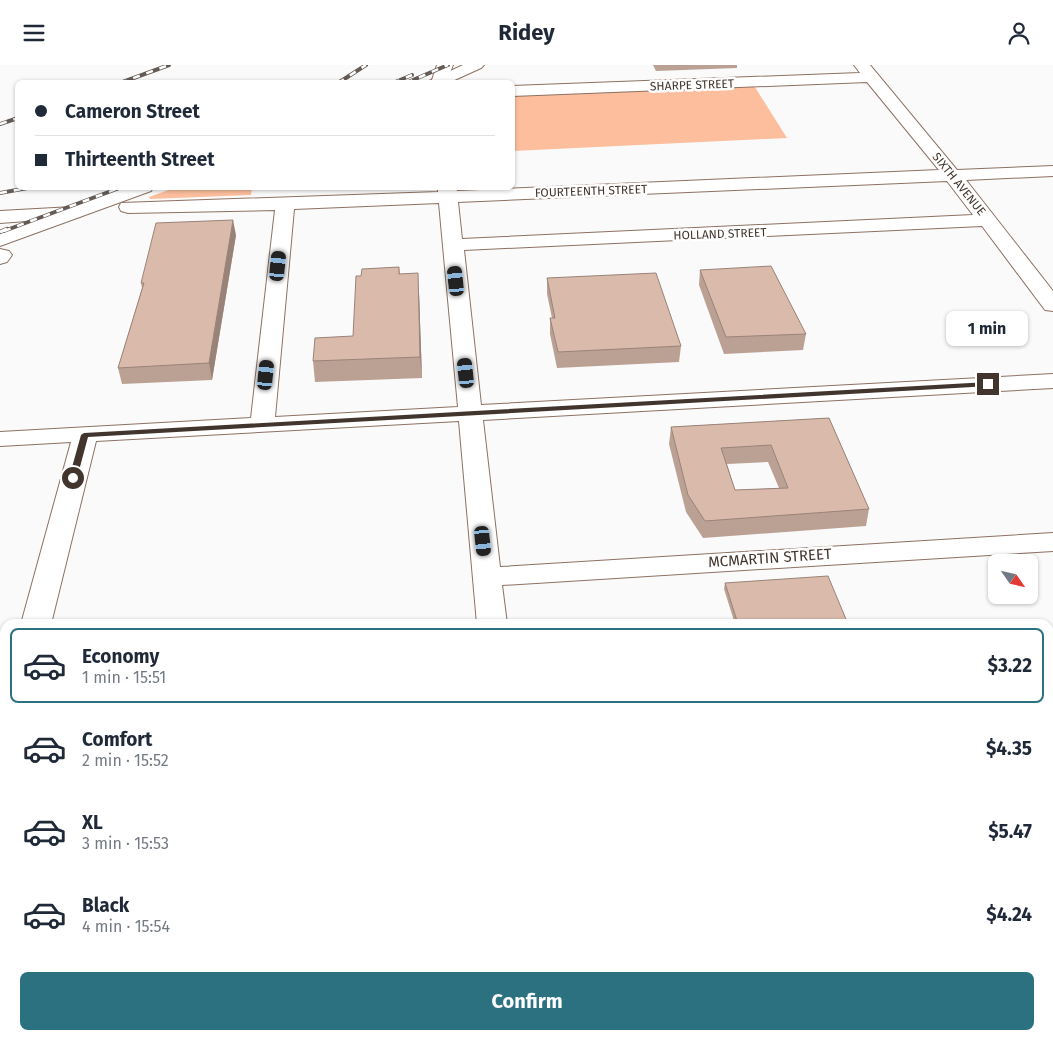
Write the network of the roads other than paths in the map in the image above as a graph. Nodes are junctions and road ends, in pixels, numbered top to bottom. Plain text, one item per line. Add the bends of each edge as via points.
1 (476, 65) edge
2 (867, 71) edge
3 (439, 76) edge
4 (515, 91) edge
5 (1053, 171) edge
6 (952, 175) junction
7 (136, 190) edge
8 (506, 190) edge
9 (515, 190) edge
10 (447, 192) edge
11 (285, 204) junction
12 (128, 207) dead end
13 (73, 213) junction
14 (0, 217) edge
15 (988, 220) junction
16 (453, 245) junction
17 (0, 251) edge
18 (1053, 305) edge
19 (1053, 381) edge
20 (470, 413) junction
21 (263, 423) junction
22 (84, 435) junction
23 (0, 439) edge
24 (1053, 542) edge
25 (487, 577) junction
26 (37, 619) edge
27 (491, 619) edge

1 - 3 street
2 - 4 street, SHARPE STREET
2 - 6 street, SIXTH AVENUE
5 - 6 street, FOURTEENTH STREET
6 - 9 street, FOURTEENTH STREET
6 - 15 street, SIXTH AVENUE
7 - 13 street
8 - 10 street, FOURTEENTH STREET
10 - 11 street, FOURTEENTH STREET
10 - 16 street
11 - 12 street, FOURTEENTH STREET
11 - 21 street
13 - 14 street
13 - 17 street
15 - 16 street, HOLLAND STREET
15 - 18 street, SIXTH AVENUE
16 - 20 street
19 - 20 street
20 - 21 street
20 - 25 street
21 - 22 street
22 - 23 street
22 - 26 street
24 - 25 street, MCMARTIN STREET
25 - 27 street

